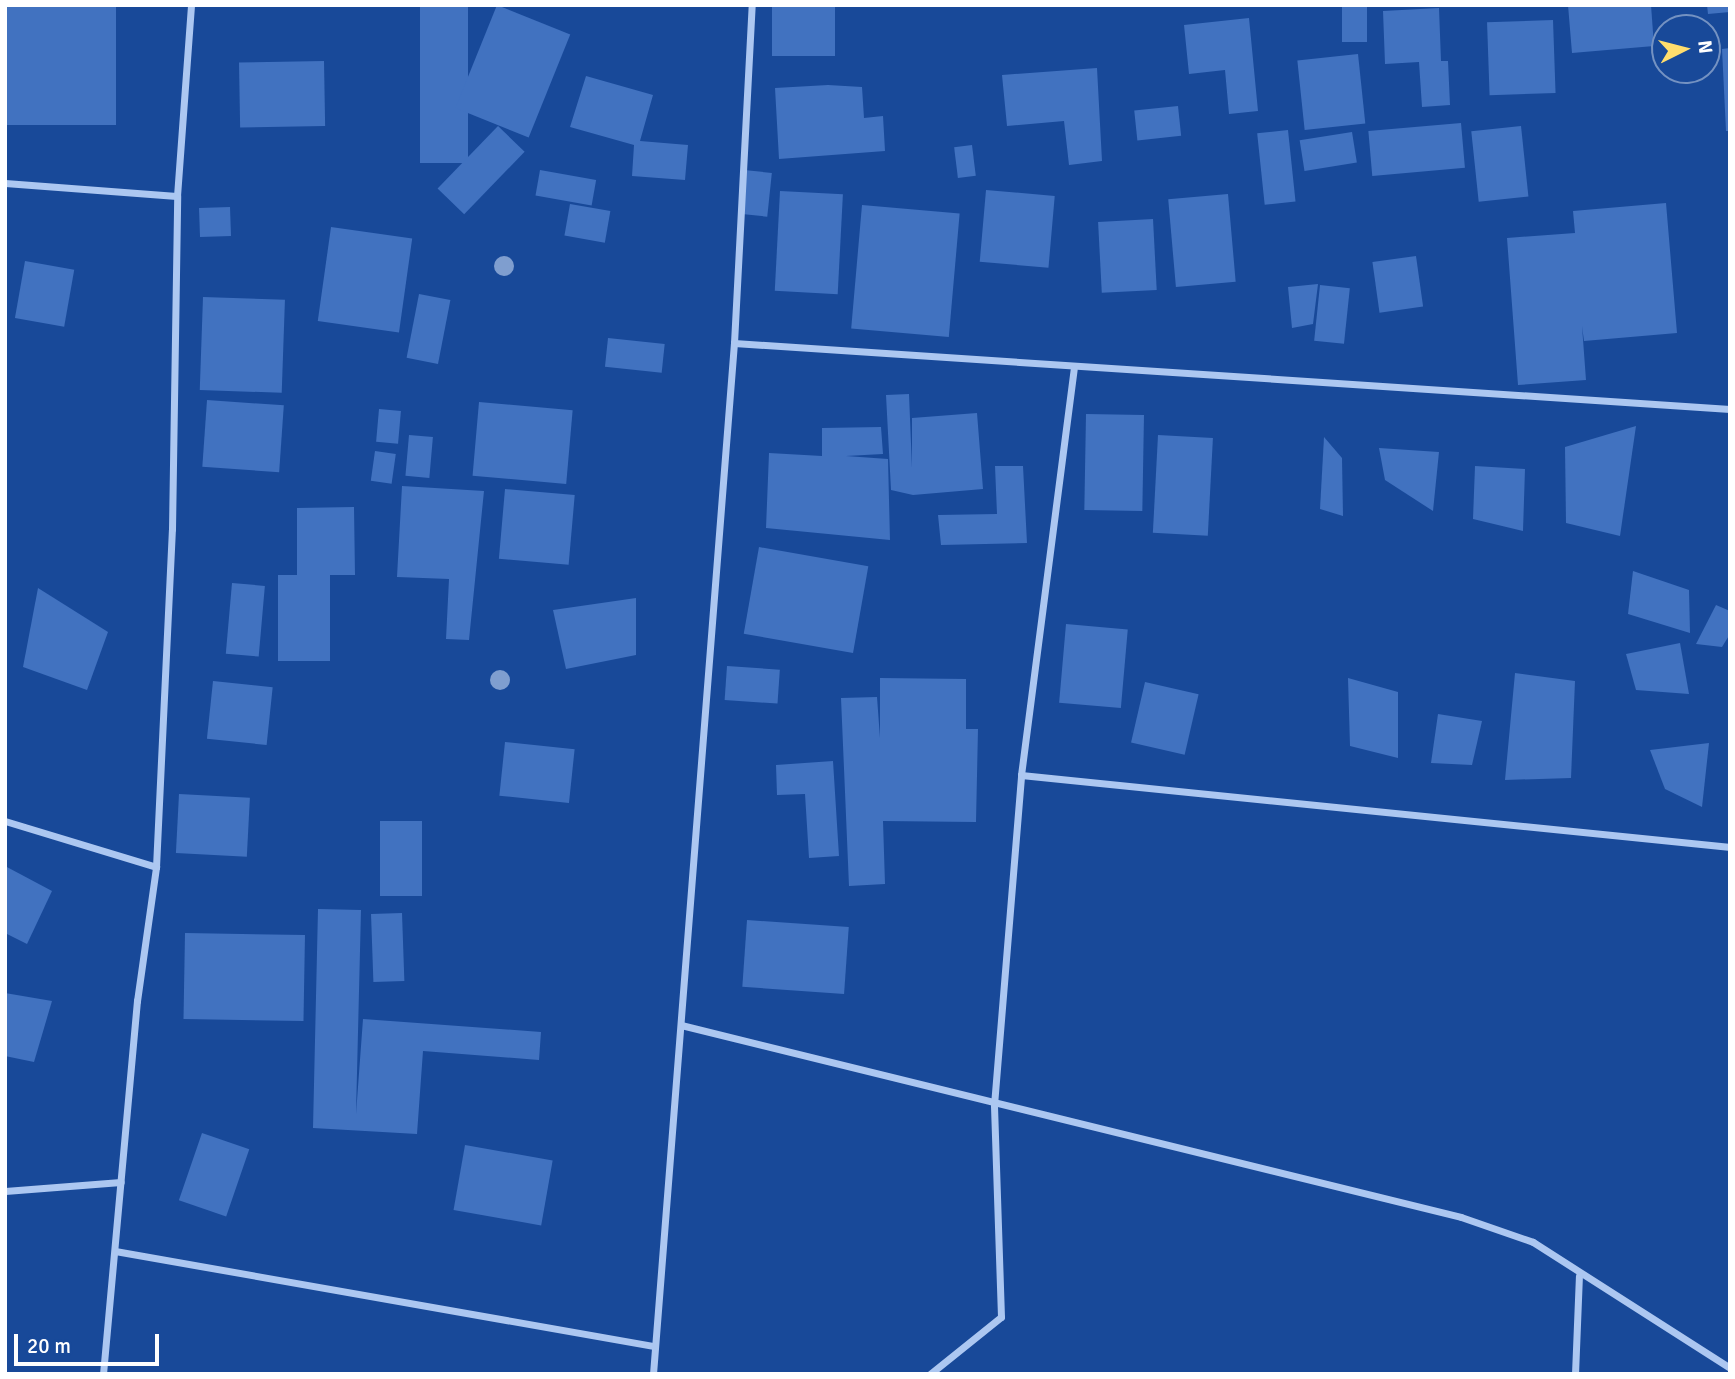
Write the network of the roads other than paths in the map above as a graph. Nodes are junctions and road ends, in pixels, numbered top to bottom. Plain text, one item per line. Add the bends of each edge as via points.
1 (191, 5) edge
2 (752, 5) edge
3 (5, 183) edge
4 (177, 196) junction
5 (734, 343) junction
6 (1074, 369) junction
7 (1730, 409) edge
8 (1021, 775) junction
9 (5, 821) edge
10 (1730, 847) edge
11 (156, 867) junction
12 (681, 1025) junction
13 (994, 1105) junction
14 (121, 1182) junction
15 (5, 1191) edge
16 (115, 1251) junction
17 (1579, 1276) junction
18 (653, 1346) junction
19 (1730, 1368) edge
20 (103, 1374) edge
21 (653, 1374) edge
22 (930, 1374) edge
23 (1575, 1374) edge

1 - 4 street
2 - 5 street
3 - 4 street
4 - 11 street via 172,529
5 - 6 street
5 - 12 street
6 - 7 street
6 - 8 street
8 - 10 street
8 - 13 street
9 - 11 street
11 - 14 street
12 - 13 street
12 - 18 street
13 - 17 street via 1461,1217 1533,1242
13 - 22 street via 1002,1317
14 - 15 street
14 - 16 street
16 - 18 street
16 - 20 street
17 - 19 street
17 - 23 street
18 - 21 street

